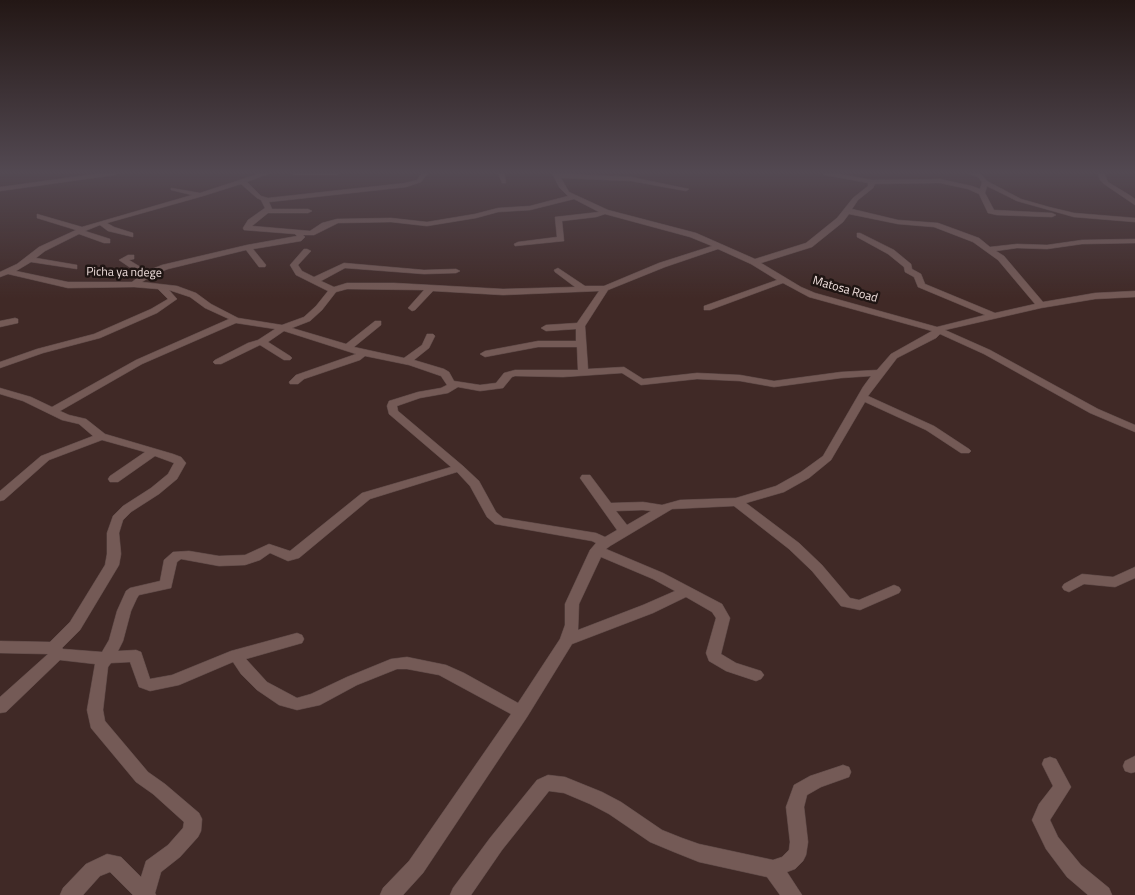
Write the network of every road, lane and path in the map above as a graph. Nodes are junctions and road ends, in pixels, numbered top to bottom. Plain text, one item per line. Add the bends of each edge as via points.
1 (131, 215) edge
2 (261, 215) edge
3 (481, 215) edge
4 (599, 215) edge
5 (616, 215) edge
6 (844, 215) edge
7 (857, 215) edge
8 (1068, 215) edge
9 (1074, 215) joint
10 (40, 216) dead end
11 (1135, 220) edge
12 (102, 223) junction
13 (427, 224) junction
14 (80, 230) junction
15 (299, 233) junction
16 (419, 234) dead end
17 (130, 235) dead end
18 (860, 235) dead end
19 (107, 241) dead end
20 (1135, 241) edge
21 (518, 244) dead end
22 (720, 246) junction
23 (247, 247) junction
24 (989, 249) junction
25 (307, 251) dead end
26 (131, 256) dead end
27 (28, 259) junction
28 (754, 262) junction
29 (262, 265) dead end
30 (74, 267) dead end
31 (558, 270) dead end
32 (456, 271) dead end
33 (4, 273) edge
34 (147, 275) junction
35 (784, 280) junction
36 (314, 281) junction
37 (134, 284) junction
38 (160, 286) junction
39 (606, 288) junction
40 (430, 289) junction
41 (583, 289) junction
42 (333, 290) junction
43 (1135, 294) edge
44 (1041, 305) junction
45 (412, 308) dead end
46 (707, 308) dead end
47 (995, 315) junction
48 (234, 318) junction
49 (16, 321) dead end
50 (378, 323) dead end
51 (0, 324) edge
52 (580, 326) junction
53 (283, 328) junction
54 (546, 328) dead end
55 (938, 330) junction
56 (430, 336) dead end
57 (261, 342) junction
58 (581, 344) junction
59 (347, 348) junction
60 (363, 353) junction
61 (485, 354) dead end
62 (287, 358) dead end
63 (218, 362) dead end
64 (406, 362) junction
65 (0, 365) edge
66 (583, 372) junction
67 (881, 373) junction
68 (294, 382) dead end
69 (455, 385) junction
70 (0, 391) edge
71 (863, 397) junction
72 (53, 411) junction
73 (1135, 429) edge
74 (101, 437) junction
75 (965, 451) dead end
76 (153, 452) junction
77 (459, 468) junction
78 (586, 478) dead end
79 (114, 479) dead end
80 (0, 497) edge
81 (737, 502) junction
82 (608, 507) junction
83 (662, 509) junction
84 (626, 532) junction
85 (601, 547) junction
86 (1135, 572) edge
87 (1069, 587) dead end
88 (894, 590) dead end
89 (685, 592) junction
90 (297, 640) dead end
91 (568, 640) junction
92 (0, 646) edge
93 (56, 650) junction
94 (236, 656) junction
95 (107, 657) junction
96 (756, 675) dead end
97 (0, 707) edge
98 (521, 712) junction
99 (1050, 764) dead end
100 (844, 772) dead end
101 (773, 869) junction
102 (146, 894) edge
103 (70, 895) edge
104 (390, 895) edge
105 (460, 895) edge
106 (792, 895) edge
107 (1102, 895) edge

1 - 12 street
2 - 15 street via 247,228
3 - 13 street
4 - 21 street via 558,219 561,239
5 - 22 street, Matosa Road via 684,232
6 - 28 street via 810,245
7 - 24 street via 935,225 971,237
8 - 9 street
9 - 11 street
10 - 14 street
12 - 14 street
12 - 17 street
13 - 15 street via 341,220 328,223 312,233
13 - 16 street
14 - 19 street
14 - 27 street
15 - 23 street via 298,239
18 - 47 street via 891,252 918,276 921,285
20 - 24 street
22 - 28 street, Matosa Road
22 - 39 street
23 - 29 street
23 - 34 street via 165,267
24 - 44 street
25 - 36 street via 294,265 299,273
26 - 34 street via 124,260
27 - 30 street
27 - 33 street
28 - 35 street, Matosa Road
31 - 41 street
32 - 36 street via 344,266
33 - 37 street, Picha ya ndege via 76,285
34 - 37 street
35 - 46 street
35 - 55 street, Matosa Road via 812,295
36 - 42 street
37 - 38 street, Picha ya ndege
38 - 48 street, Picha ya ndege via 184,290
38 - 65 street via 173,299 154,311 96,336
39 - 41 street
39 - 52 street
40 - 41 street via 503,292
40 - 42 street via 347,286
40 - 45 street
42 - 53 street via 311,316
43 - 44 street via 1095,296
44 - 47 street
47 - 55 street via 947,325
48 - 53 street
48 - 72 street via 140,362
49 - 51 street
50 - 59 street
52 - 54 street
52 - 58 street
53 - 57 street
53 - 59 street
55 - 67 street via 933,336 894,356
55 - 73 street, Matosa Road
56 - 64 street via 426,346
57 - 62 street
57 - 63 street
58 - 61 street via 518,346
58 - 66 street
59 - 60 street
60 - 64 street
60 - 68 street
64 - 69 street via 443,372
66 - 67 street via 624,370 641,382 697,376 774,384
66 - 69 street via 512,373 501,384 491,388
67 - 71 street
69 - 77 street via 444,391 409,397 392,406 393,412
70 - 72 street
71 - 75 street via 930,428
71 - 81 street via 827,458 806,475 780,489
72 - 74 street via 82,421
74 - 76 street
74 - 80 street via 39,462
76 - 79 street
76 - 93 street via 177,459 180,463 173,476 156,491 127,508 117,519 112,565
77 - 85 street via 475,484 491,514 499,520 596,537
77 - 95 street via 366,496 292,556 269,548 255,558 245,560 220,561 183,554 174,556 166,585 135,591 131,595 116,641
78 - 82 street
81 - 83 street via 680,504
81 - 88 street via 794,546 846,602 860,605
82 - 83 street
82 - 84 street
83 - 84 street
84 - 85 street
85 - 89 street
85 - 91 street via 572,604
86 - 87 street via 1115,582 1082,579
89 - 91 street
89 - 96 street via 710,604 723,615 714,657
90 - 94 street
91 - 98 street
92 - 93 street
93 - 95 street via 73,657
93 - 97 street
94 - 95 street via 174,681 150,686 144,682 136,656
94 - 98 street via 262,686 294,704 302,705 352,680 407,663 450,673
95 - 102 street via 98,679 97,723 142,777 193,819 192,831 174,851 153,866
98 - 104 street via 416,867
99 - 107 street via 1062,788 1040,820 1052,843 1074,871
100 - 101 street via 800,790 795,807 799,842 797,855
101 - 105 street via 680,846 656,836 596,798 548,783 496,844
101 - 106 street
102 - 103 street via 114,864 107,863 93,870

